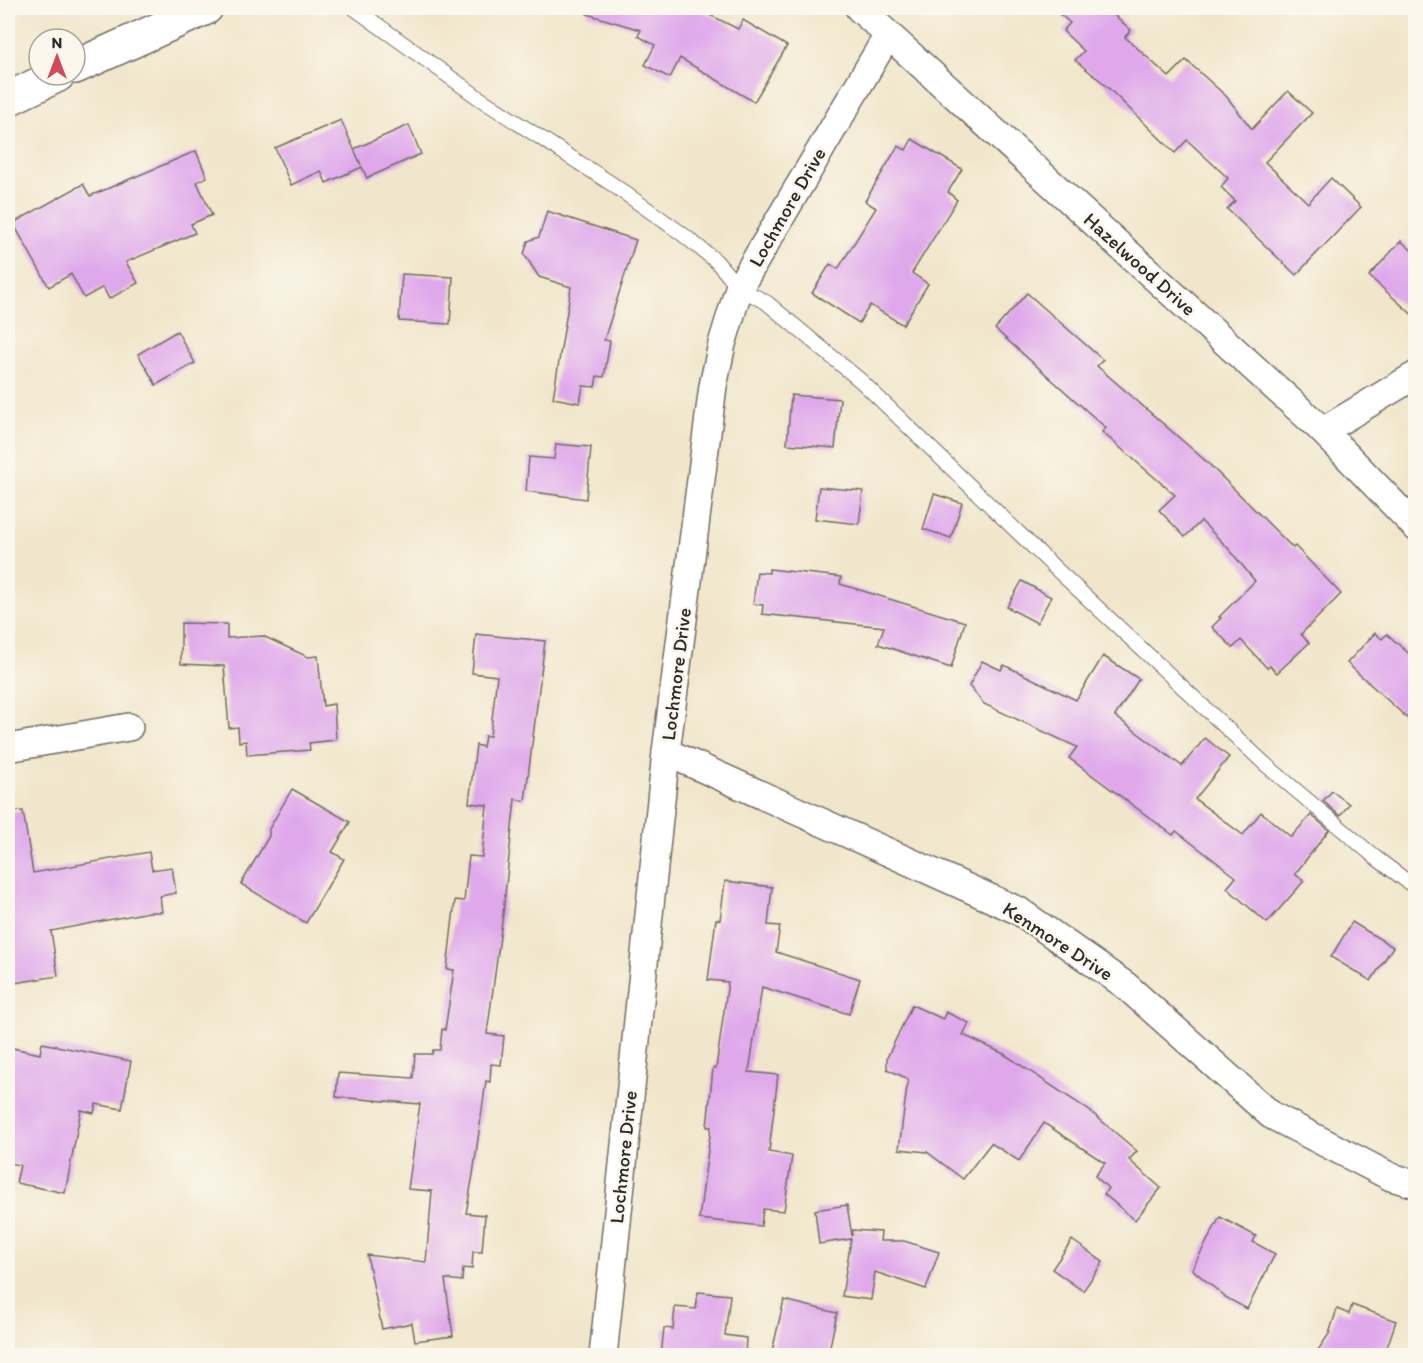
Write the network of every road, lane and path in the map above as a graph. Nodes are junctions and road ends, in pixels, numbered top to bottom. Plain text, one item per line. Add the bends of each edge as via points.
1 (354, 8) edge
2 (859, 8) edge
3 (182, 12) edge
4 (888, 35) junction
5 (87, 61) edge
6 (33, 87) edge
7 (8, 99) edge
8 (739, 288) junction
9 (1416, 375) edge
10 (1323, 431) junction
11 (1416, 527) edge
12 (129, 728) dead end
13 (8, 748) edge
14 (666, 752) junction
15 (1416, 888) edge
16 (1416, 1184) edge
17 (603, 1356) edge

1 - 8 lane via 479,98 681,233 716,261
2 - 4 street, Hazelwood Drive
3 - 5 street
4 - 8 street, Lochmore Drive
4 - 10 street, Hazelwood Drive
6 - 7 street
8 - 14 street, Lochmore Drive via 713,386
8 - 15 lane via 766,302 861,381 1265,764
9 - 10 street
10 - 11 street, Hazelwood Drive
12 - 13 street
14 - 16 street, Kenmore Drive via 1019,911 1125,985 1270,1115 1391,1177
14 - 17 street, Lochmore Drive

